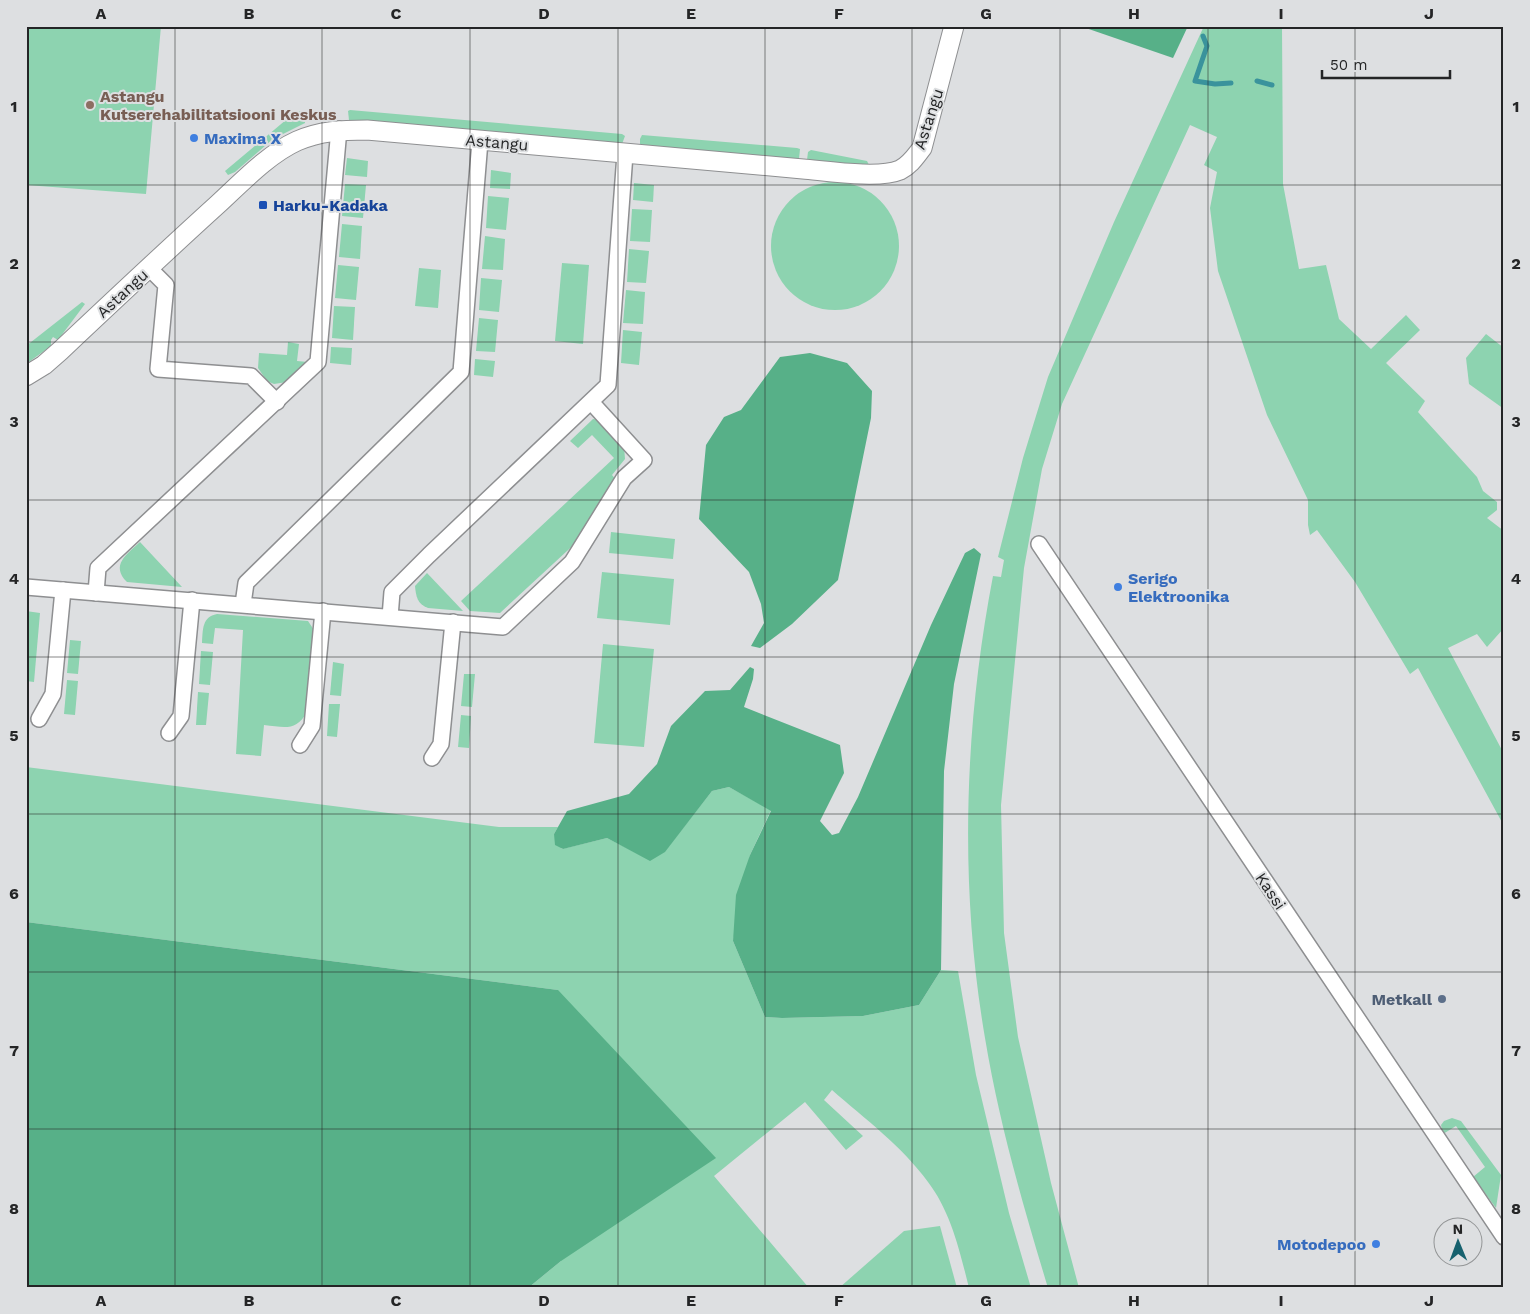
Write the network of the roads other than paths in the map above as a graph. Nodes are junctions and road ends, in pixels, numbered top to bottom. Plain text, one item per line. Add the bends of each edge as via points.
1 (954, 26) edge
2 (339, 129) junction
3 (480, 141) junction
4 (625, 154) junction
5 (149, 268) junction
6 (26, 376) edge
7 (277, 402) junction
8 (592, 403) junction
9 (1039, 544) dead end
10 (26, 587) edge
11 (63, 590) junction
12 (96, 593) junction
13 (192, 600) junction
14 (243, 604) junction
15 (323, 611) junction
16 (390, 617) junction
17 (454, 622) junction
18 (39, 719) dead end
19 (169, 733) dead end
20 (300, 745) dead end
21 (432, 758) dead end
22 (1504, 1238) edge

1 - 4 street, Astangu via 922,148 912,162 890,173
2 - 3 street, Astangu
2 - 5 street, Astangu via 310,135 279,151
2 - 7 street via 318,362
3 - 4 street, Astangu
3 - 14 street via 460,372 246,583
4 - 8 street via 608,385
5 - 6 street, Astangu via 60,351
5 - 7 street via 166,285 158,368 251,376
7 - 12 street via 98,568
8 - 16 street via 392,592
8 - 17 street via 644,460 624,478 572,562 503,627
9 - 22 street, Kassi
10 - 11 street
11 - 12 street
11 - 18 street via 53,694
12 - 13 street
13 - 14 street
13 - 19 street via 181,716
14 - 15 street
15 - 16 street
15 - 20 street via 312,726
16 - 17 street
17 - 21 street via 441,744

